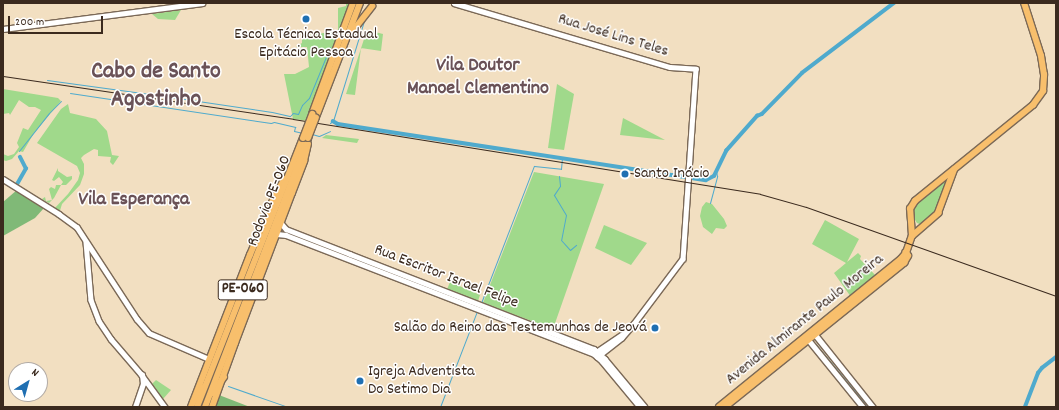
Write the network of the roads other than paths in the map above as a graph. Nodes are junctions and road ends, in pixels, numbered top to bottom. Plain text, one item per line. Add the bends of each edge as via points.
1 (202, 3) edge
2 (353, 3) edge
3 (360, 3) edge
4 (454, 3) edge
5 (1024, 3) edge
6 (372, 6) dead end
7 (3, 29) edge
8 (347, 38) junction
9 (314, 116) junction
10 (306, 138) junction
11 (954, 170) junction
12 (3, 179) edge
13 (912, 221) junction
14 (281, 223) junction
15 (923, 227) junction
16 (277, 234) junction
17 (912, 236) junction
18 (86, 242) junction
19 (87, 257) junction
20 (96, 257) junction
21 (238, 295) junction
22 (250, 300) junction
23 (476, 305) junction
24 (814, 333) junction
25 (807, 338) junction
26 (598, 354) junction
27 (209, 359) junction
28 (141, 374) junction
29 (209, 376) junction
30 (224, 377) junction
31 (150, 384) junction
32 (141, 389) junction
33 (635, 398) junction
34 (208, 399) junction
35 (192, 404) edge
36 (134, 407) edge
37 (165, 407) edge
38 (197, 407) edge
39 (204, 407) edge
40 (212, 407) edge
41 (640, 407) edge
42 (644, 407) edge
43 (719, 407) edge
44 (726, 407) edge
45 (863, 407) edge
46 (873, 407) edge

1 - 7 street
2 - 9 highway, PE-060
3 - 8 highway, Rodovia PE-060 / PE-060
4 - 26 street, Rua José Lins Teles via 670,67 696,69 683,259 634,324
5 - 11 main road, Avenida Almirante Paulo Moreira via 1044,67 1043,91 1033,105
6 - 8 highway
8 - 9 highway, Rodovia PE-060 / PE-060
9 - 10 highway, Rodovia PE-060 / PE-060, bridge
10 - 14 main road, PE-060 via 304,161
10 - 21 highway, Rodovia PE-060 / PE-060 via 289,172
10 - 22 highway, Rodovia PE-060 / PE-060
11 - 13 main road, Avenida Almirante Paulo Moreira via 915,201 910,209
11 - 15 main road via 939,211
12 - 18 street via 77,227
13 - 15 main road
13 - 17 main road, Avenida Almirante Paulo Moreira
14 - 16 main road, PE-060
14 - 23 street, Rua Escritor Israel Felipe via 286,229
15 - 17 main road
16 - 22 main road, PE-060
16 - 23 street, Rua Escritor Israel Felipe via 286,235
17 - 24 main road, Avenida Almirante Paulo Moreira via 906,253 898,262
18 - 19 street
18 - 20 street
19 - 20 street via 90,254
19 - 28 street via 91,300 99,321
20 - 27 street via 146,330 155,337
21 - 22 main road
21 - 27 main road, PE-060
21 - 29 highway, Rodovia PE-060 / PE-060
22 - 30 main road, PE-060
22 - 34 highway, Rodovia PE-060 / PE-060
23 - 26 street, Rua Escritor Israel Felipe via 557,333
24 - 25 main road, Avenida Almirante Paulo Moreira
24 - 46 street
25 - 43 main road, Avenida Almirante Paulo Moreira
25 - 44 main road, Avenida Almirante Paulo Moreira
25 - 45 street
26 - 33 street
27 - 35 main road, PE-060
28 - 31 street
28 - 32 street
29 - 35 highway
29 - 38 highway, Rodovia PE-060 / PE-060
30 - 34 highway
30 - 40 main road, PE-060
31 - 32 street
31 - 37 street
32 - 36 street
33 - 41 street
33 - 42 street
34 - 39 highway, Rodovia PE-060 / PE-060

